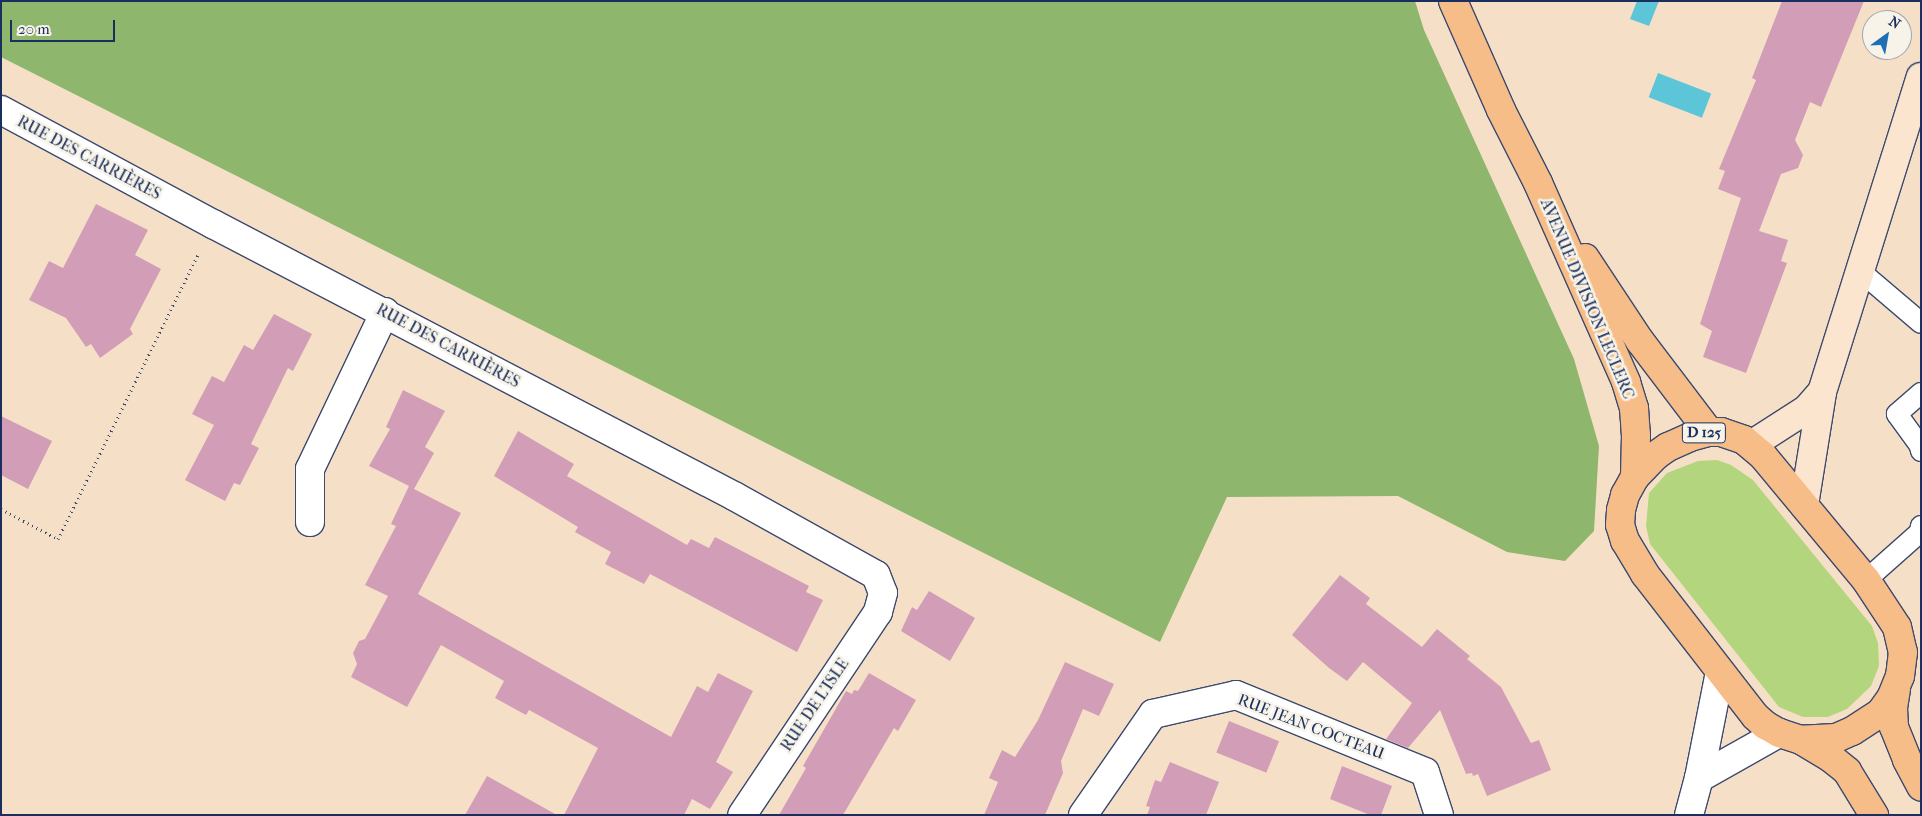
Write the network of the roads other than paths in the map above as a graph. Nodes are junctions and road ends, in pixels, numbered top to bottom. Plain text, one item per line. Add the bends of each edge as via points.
1 (1453, 1) edge
2 (1921, 77) edge
3 (1, 110) edge
4 (1538, 183) junction
5 (1860, 271) junction
6 (385, 312) junction
7 (1921, 323) edge
8 (1822, 392) junction
9 (1921, 393) edge
10 (1709, 432) junction
11 (1751, 445) junction
12 (1920, 446) edge
13 (1921, 451) edge
14 (1635, 477) junction
15 (1804, 505) junction
16 (310, 522) dead end
17 (1920, 530) edge
18 (1866, 580) junction
19 (883, 593) joint
20 (1720, 672) junction
21 (1897, 683) junction
22 (1790, 737) junction
23 (1699, 778) junction
24 (1921, 786) edge
25 (742, 815) edge
26 (1083, 815) edge
27 (1439, 815) edge
28 (1689, 815) edge
29 (1874, 815) edge

1 - 4 main road, D 125
2 - 5 street
3 - 6 street, RUE DES CARRIÈRES
4 - 10 main road, AVENUE DIVISION LECLERC / D 125 via 1640,341
4 - 14 main road, AVENUE DIVISION LECLERC via 1626,382 1634,408
5 - 7 lane
5 - 8 street
6 - 16 street via 310,469
6 - 19 street, RUE DES CARRIÈRES via 734,496 876,575
8 - 11 street via 1806,409
8 - 15 street
9 - 12 lane via 1897,414
10 - 11 main road, D 125 via 1733,436
10 - 14 main road, D 125 via 1690,436 1668,447
11 - 15 main road, D 125
12 - 13 lane
14 - 20 main road, D 125 via 1621,510 1620,525 1625,541 1644,574
15 - 18 main road, D 125
17 - 18 lane
18 - 21 main road, D 125 via 1897,627 1903,652
19 - 25 street, RUE DE L'ISLE via 878,612
20 - 22 main road, D 125 via 1755,716
20 - 23 street
21 - 22 main road, D 125 via 1880,714 1852,731 1836,738
21 - 24 main road, D 125 via 1894,727
22 - 23 street
22 - 29 main road, D 125 via 1831,758 1847,771
23 - 28 street
26 - 27 street, RUE JEAN COCTEAU via 1153,714 1236,695 1426,772

